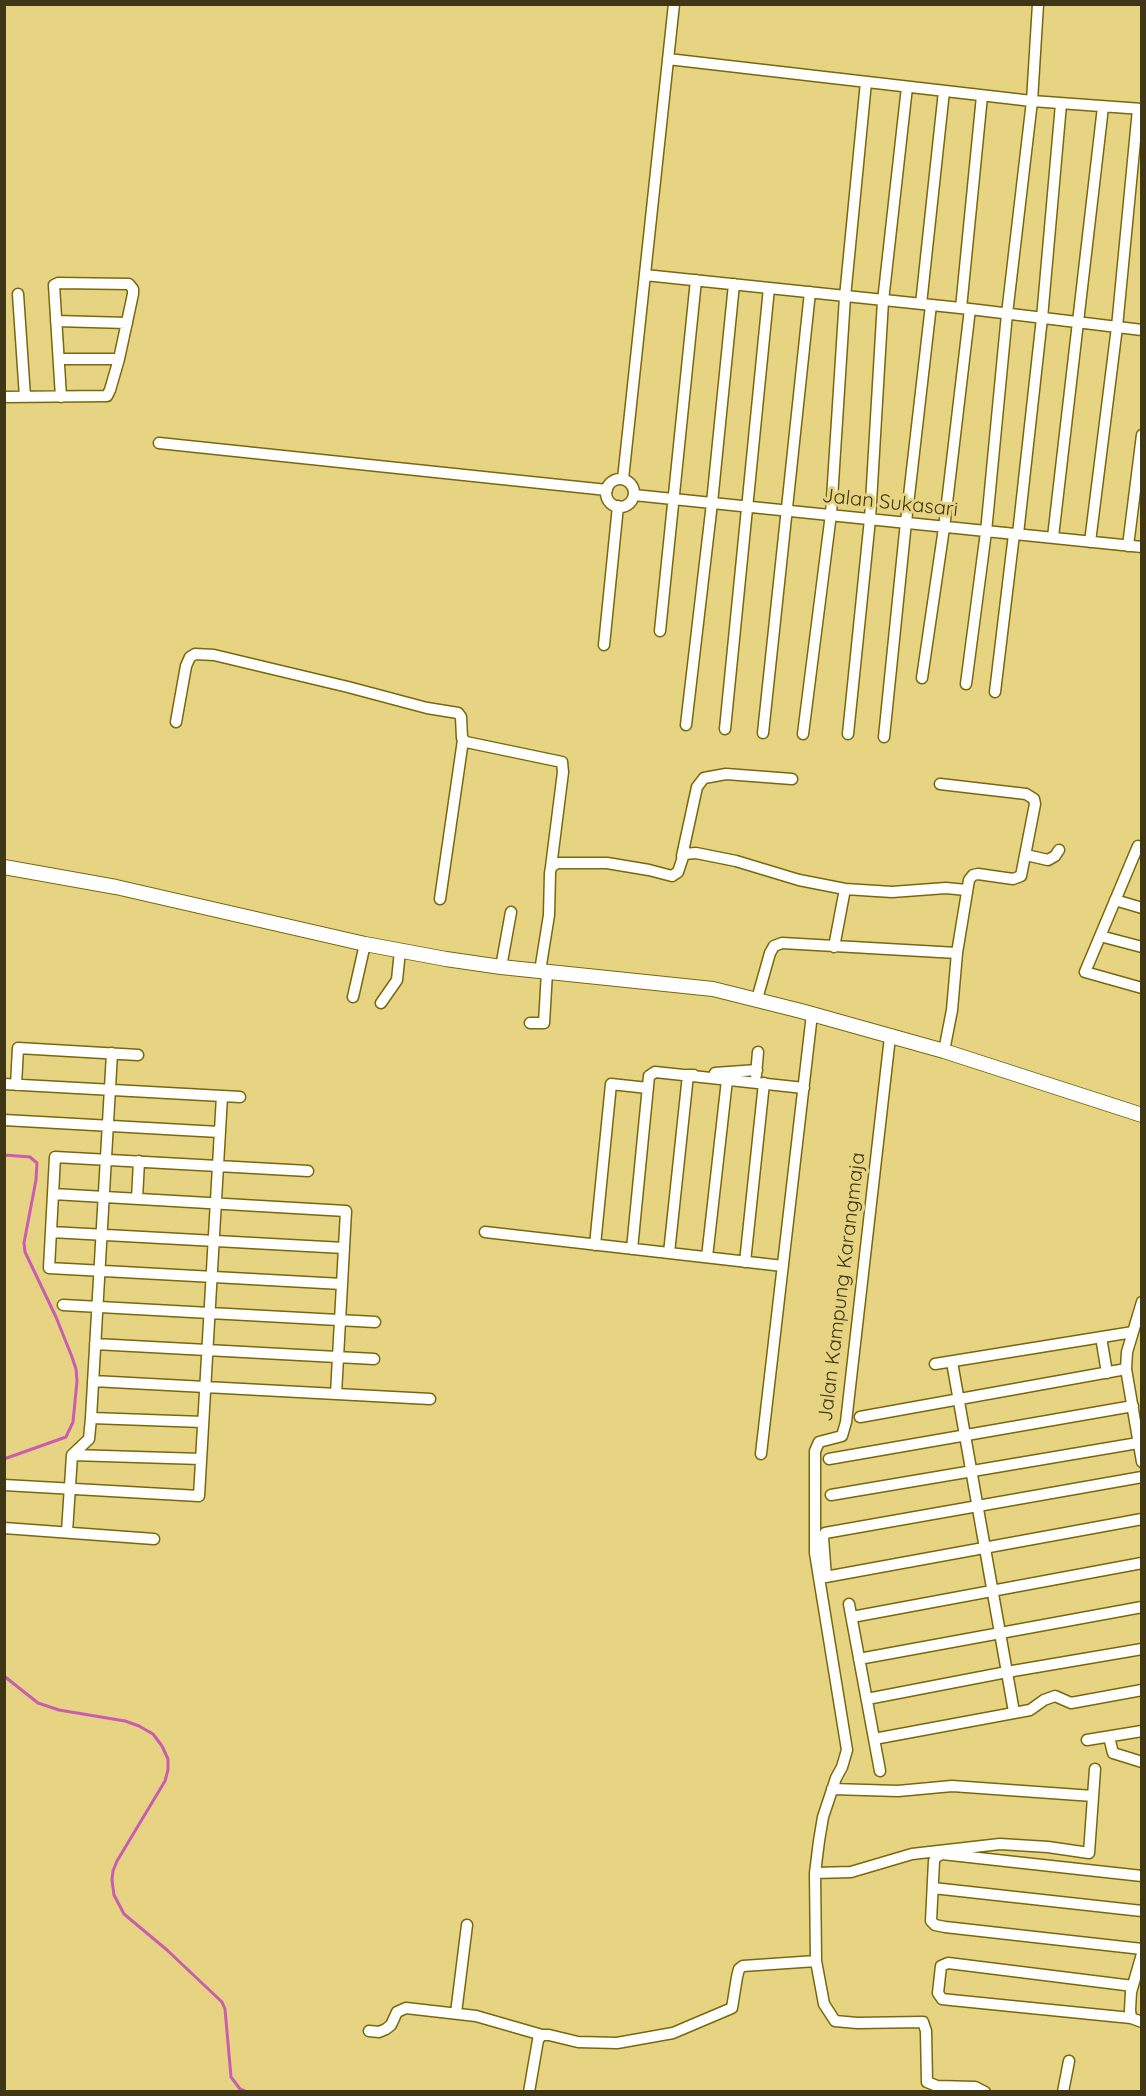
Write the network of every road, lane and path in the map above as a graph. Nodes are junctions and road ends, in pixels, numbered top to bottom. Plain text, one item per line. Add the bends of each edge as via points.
1 (674, 4) edge
2 (1038, 4) edge
3 (668, 59) junction
4 (866, 82) junction
5 (907, 87) junction
6 (944, 91) junction
7 (982, 96) junction
8 (1032, 101) junction
9 (1061, 104) junction
10 (1103, 107) junction
11 (1140, 109) edge
12 (645, 275) junction
13 (696, 280) junction
14 (734, 284) junction
15 (769, 288) junction
16 (810, 292) junction
17 (18, 294) dead end
18 (845, 297) junction
19 (883, 300) junction
20 (926, 305) junction
21 (966, 308) junction
22 (1007, 314) junction
23 (1042, 318) junction
24 (56, 321) junction
25 (1077, 322) junction
26 (127, 323) junction
27 (1117, 327) junction
28 (1142, 330) edge
29 (58, 358) junction
30 (118, 359) junction
31 (25, 397) junction
32 (61, 397) junction
33 (4, 398) edge
34 (1142, 435) edge
35 (159, 443) dead end
36 (623, 479) junction
37 (607, 490) junction
38 (634, 495) junction
39 (673, 499) junction
40 (712, 503) junction
41 (618, 506) junction
42 (748, 507) junction
43 (786, 511) junction
44 (831, 514) junction
45 (870, 519) junction
46 (906, 522) junction
47 (944, 528) junction
48 (986, 532) junction
49 (1016, 534) junction
50 (1053, 537) junction
51 (1090, 542) junction
52 (1128, 546) junction
53 (1142, 547) edge
54 (660, 631) dead end
55 (604, 645) dead end
56 (922, 678) dead end
57 (966, 684) dead end
58 (995, 692) dead end
59 (176, 722) dead end
60 (686, 725) dead end
61 (725, 729) dead end
62 (763, 734) dead end
63 (803, 734) dead end
64 (848, 734) dead end
65 (884, 737) dead end
66 (464, 740) junction
67 (792, 779) dead end
68 (940, 784) dead end
69 (1138, 846) dead end
70 (1059, 850) dead end
71 (1026, 855) junction
72 (682, 856) junction
73 (1130, 865) junction
74 (4, 867) edge
75 (551, 867) junction
76 (1142, 868) edge
77 (846, 889) junction
78 (966, 890) junction
79 (440, 899) dead end
80 (1115, 900) junction
81 (1142, 908) edge
82 (512, 912) dead end
83 (1100, 936) junction
84 (364, 944) junction
85 (834, 947) junction
86 (1142, 947) edge
87 (400, 951) junction
88 (957, 953) junction
89 (501, 967) junction
90 (543, 971) junction
91 (1142, 988) edge
92 (353, 997) dead end
93 (757, 999) junction
94 (381, 1003) dead end
95 (812, 1014) junction
96 (530, 1023) dead end
97 (890, 1037) junction
98 (944, 1051) junction
99 (758, 1052) dead end
100 (111, 1053) junction
101 (138, 1055) dead end
102 (757, 1070) junction
103 (688, 1076) junction
104 (727, 1080) junction
105 (760, 1083) junction
106 (10, 1084) edge
107 (648, 1088) junction
108 (804, 1088) junction
109 (110, 1090) junction
110 (222, 1096) junction
111 (240, 1097) dead end
112 (1142, 1115) edge
113 (4, 1120) edge
114 (108, 1126) junction
115 (219, 1132) junction
116 (105, 1159) junction
117 (139, 1161) junction
118 (218, 1166) junction
119 (308, 1171) dead end
120 (53, 1194) junction
121 (104, 1197) junction
122 (137, 1199) junction
123 (215, 1203) junction
124 (51, 1232) junction
125 (485, 1232) dead end
126 (101, 1235) junction
127 (213, 1242) junction
128 (595, 1245) junction
129 (344, 1248) junction
130 (632, 1249) junction
131 (669, 1253) junction
132 (707, 1257) junction
133 (745, 1262) junction
134 (783, 1266) junction
135 (99, 1271) junction
136 (211, 1277) junction
137 (342, 1284) junction
138 (1142, 1302) edge
139 (63, 1305) dead end
140 (97, 1307) junction
141 (209, 1313) junction
142 (340, 1320) junction
143 (375, 1322) dead end
144 (1133, 1332) junction
145 (1101, 1337) junction
146 (95, 1344) junction
147 (207, 1351) junction
148 (338, 1357) junction
149 (374, 1359) dead end
150 (952, 1362) junction
151 (935, 1364) dead end
152 (1126, 1370) junction
153 (1107, 1373) junction
154 (93, 1381) junction
155 (205, 1387) junction
156 (336, 1394) junction
157 (430, 1399) dead end
158 (958, 1399) junction
159 (1132, 1406) junction
160 (860, 1416) dead end
161 (91, 1418) junction
162 (203, 1422) junction
163 (965, 1436) junction
164 (1138, 1443) junction
165 (761, 1454) dead end
166 (72, 1455) junction
167 (201, 1459) junction
168 (830, 1459) dead end
169 (1142, 1462) edge
170 (971, 1471) junction
171 (1142, 1476) edge
172 (4, 1485) edge
173 (70, 1488) junction
174 (831, 1495) dead end
175 (977, 1506) junction
176 (1142, 1519) edge
177 (4, 1528) edge
178 (66, 1532) junction
179 (154, 1539) dead end
180 (985, 1548) junction
181 (1142, 1563) edge
182 (823, 1577) junction
183 (992, 1589) junction
184 (849, 1605) dead end
185 (1142, 1607) edge
186 (852, 1617) junction
187 (1000, 1632) junction
188 (1142, 1649) edge
189 (860, 1659) junction
190 (1007, 1672) junction
191 (1142, 1690) edge
192 (867, 1699) junction
193 (1014, 1712) junction
194 (1142, 1731) edge
195 (1109, 1737) junction
196 (874, 1739) junction
197 (1087, 1740) dead end
198 (1142, 1762) edge
199 (1095, 1769) dead end
200 (880, 1772) dead end
201 (832, 1789) junction
202 (1093, 1796) junction
203 (815, 1873) junction
204 (1142, 1876) edge
205 (933, 1888) junction
206 (1142, 1911) edge
207 (467, 1925) dead end
208 (1141, 1955) edge
209 (816, 1960) junction
210 (1135, 1991) edge
211 (456, 2013) junction
212 (1131, 2018) junction
213 (1142, 2022) edge
214 (369, 2031) dead end
215 (542, 2035) junction
216 (1069, 2061) dead end
217 (530, 2091) edge
218 (985, 2091) edge
219 (1064, 2091) edge

1 - 3 street
2 - 8 street
3 - 4 street
3 - 12 street
4 - 5 street
4 - 18 street
5 - 6 street
5 - 19 street
6 - 7 street
6 - 20 street
7 - 8 street
7 - 21 street
8 - 9 street
8 - 22 street
9 - 10 street
9 - 23 street
10 - 11 street
10 - 25 street
11 - 27 street
12 - 13 street
12 - 36 street
13 - 14 street
13 - 39 street
14 - 15 street
14 - 40 street
15 - 16 street
15 - 42 street
16 - 18 street
16 - 43 street
17 - 31 street
18 - 19 street
18 - 44 street
19 - 20 street
19 - 45 street
20 - 21 street
20 - 46 street
21 - 22 street
21 - 47 street
22 - 23 street
22 - 48 street
23 - 25 street
23 - 49 street
24 - 26 street
24 - 26 street via 55,284 129,284 133,289
24 - 29 street
25 - 27 street
25 - 50 street
26 - 30 street
27 - 28 street
27 - 51 street
29 - 30 street
29 - 32 street
30 - 32 street via 107,396
31 - 32 street
31 - 33 street
34 - 52 street
35 - 37 street
36 - 37 street via 614,480
36 - 38 street via 631,483
37 - 41 street via 611,502
38 - 39 street, Jalan Sukasari
38 - 41 street via 630,502
39 - 40 street, Jalan Sukasari
39 - 54 street
40 - 42 street, Jalan Sukasari
40 - 60 street
41 - 55 street
42 - 43 street, Jalan Sukasari
42 - 61 street
43 - 44 street, Jalan Sukasari
43 - 62 street
44 - 45 street, Jalan Sukasari
44 - 63 street
45 - 46 street, Jalan Sukasari
45 - 64 street
46 - 47 street, Jalan Sukasari
46 - 65 street
47 - 48 street, Jalan Sukasari
47 - 56 street
48 - 49 street, Jalan Sukasari
48 - 57 street
49 - 50 street, Jalan Sukasari
49 - 58 street
50 - 51 street, Jalan Sukasari
51 - 52 street, Jalan Sukasari
52 - 53 street, Jalan Sukasari
59 - 66 street via 186,666 192,655 200,654 457,713
66 - 75 street via 562,762
66 - 79 street
67 - 72 street via 726,774 704,778 697,787
68 - 71 street via 1026,794 1034,799
69 - 73 street
70 - 71 street via 1048,860
71 - 78 street via 1019,878 975,874
72 - 75 street via 678,872 672,876 608,863 564,862
72 - 77 street via 715,856
73 - 76 street
73 - 80 street
74 - 84 street via 116,887
75 - 90 street
77 - 78 street
77 - 85 street
78 - 88 street
80 - 81 street
80 - 83 street
82 - 89 street
83 - 86 street
83 - 91 street via 1085,972
84 - 87 street
84 - 92 street
85 - 88 street
85 - 93 street via 789,943 774,946
87 - 89 street
87 - 94 street via 397,980
88 - 98 street
89 - 90 street
90 - 93 street via 693,986
90 - 96 street via 544,1023
93 - 95 street
95 - 97 street
95 - 108 street
97 - 98 street
97 - 182 street, Jalan Kampung Karangmaja via 846,1422 842,1436 819,1442 816,1447 815,1542
98 - 112 street
99 - 102 street
100 - 101 street
100 - 106 street via 18,1048
100 - 109 street
102 - 103 street
102 - 105 street
103 - 104 street
103 - 107 street via 655,1072
103 - 131 street
104 - 105 street
104 - 132 street
105 - 108 street
105 - 133 street
106 - 109 street
107 - 128 street via 611,1084
107 - 130 street
108 - 134 street
109 - 110 street
109 - 114 street
110 - 111 street
110 - 115 street
113 - 114 street
114 - 115 street
114 - 116 street
115 - 118 street
116 - 117 street
116 - 120 street via 55,1156
116 - 121 street
117 - 118 street
117 - 122 street
118 - 119 street
118 - 123 street
120 - 121 street
120 - 124 street
121 - 122 street
121 - 126 street
122 - 123 street
123 - 127 street
123 - 129 street via 346,1211
124 - 126 street
124 - 135 street via 49,1268
125 - 128 street
126 - 127 street
126 - 135 street
127 - 129 street
127 - 136 street
128 - 130 street
129 - 137 street
130 - 131 street
131 - 132 street
132 - 133 street
133 - 134 street
134 - 165 street
135 - 136 street
135 - 140 street
136 - 137 street
136 - 141 street
137 - 142 street
138 - 144 street
139 - 140 street
140 - 141 street
140 - 146 street
141 - 142 street
141 - 147 street
142 - 143 street
142 - 148 street
144 - 145 street
144 - 152 street
145 - 150 street
145 - 153 street
146 - 147 street
146 - 154 street
147 - 148 street
147 - 155 street
148 - 149 street
148 - 156 street
150 - 151 street
150 - 158 street
152 - 153 street
152 - 159 street
153 - 158 street
154 - 155 street
154 - 161 street
155 - 156 street
155 - 162 street
156 - 157 street
158 - 160 street
158 - 163 street
159 - 163 street
159 - 164 street
161 - 162 street
161 - 166 street via 89,1439
162 - 167 street
163 - 168 street
163 - 170 street
164 - 169 street
164 - 170 street
166 - 167 street
166 - 173 street
167 - 173 street via 199,1496
170 - 174 street
170 - 175 street
171 - 175 street
172 - 173 street
173 - 178 street
175 - 180 street
175 - 182 street via 825,1533
176 - 180 street
177 - 178 street
178 - 179 street
180 - 182 street
180 - 183 street
181 - 183 street
182 - 201 street, Jalan Kampung Karangmaja via 847,1750
183 - 186 street
183 - 187 street
184 - 186 street
185 - 187 street
186 - 189 street
187 - 189 street
187 - 190 street
188 - 190 street
189 - 192 street
190 - 192 street
190 - 193 street
191 - 193 street via 1071,1703 1055,1696 1030,1710
192 - 196 street
193 - 196 street
194 - 195 street
195 - 197 street
195 - 198 street via 1113,1754
196 - 200 street
199 - 202 street
201 - 202 street via 898,1791 951,1786
201 - 203 street, Jalan Kampung Karangmaja via 823,1817
202 - 203 street via 1089,1854 1000,1844 912,1854 851,1872
203 - 209 street, Jalan Kampung Karangmaja
204 - 205 street via 942,1854 934,1861
205 - 206 street
205 - 208 street via 935,1925
207 - 211 street
208 - 210 street
209 - 215 street via 743,1966 739,1969 732,2008 673,2033 610,2043
209 - 218 street, Jalan Kampung Karangmaja via 824,2004 835,2021 923,2022 927,2082
210 - 212 street
210 - 212 street via 941,1966 938,1994 942,1999
211 - 214 street via 402,2009 388,2027 379,2032
211 - 215 street
212 - 213 street
215 - 217 street
216 - 219 street

